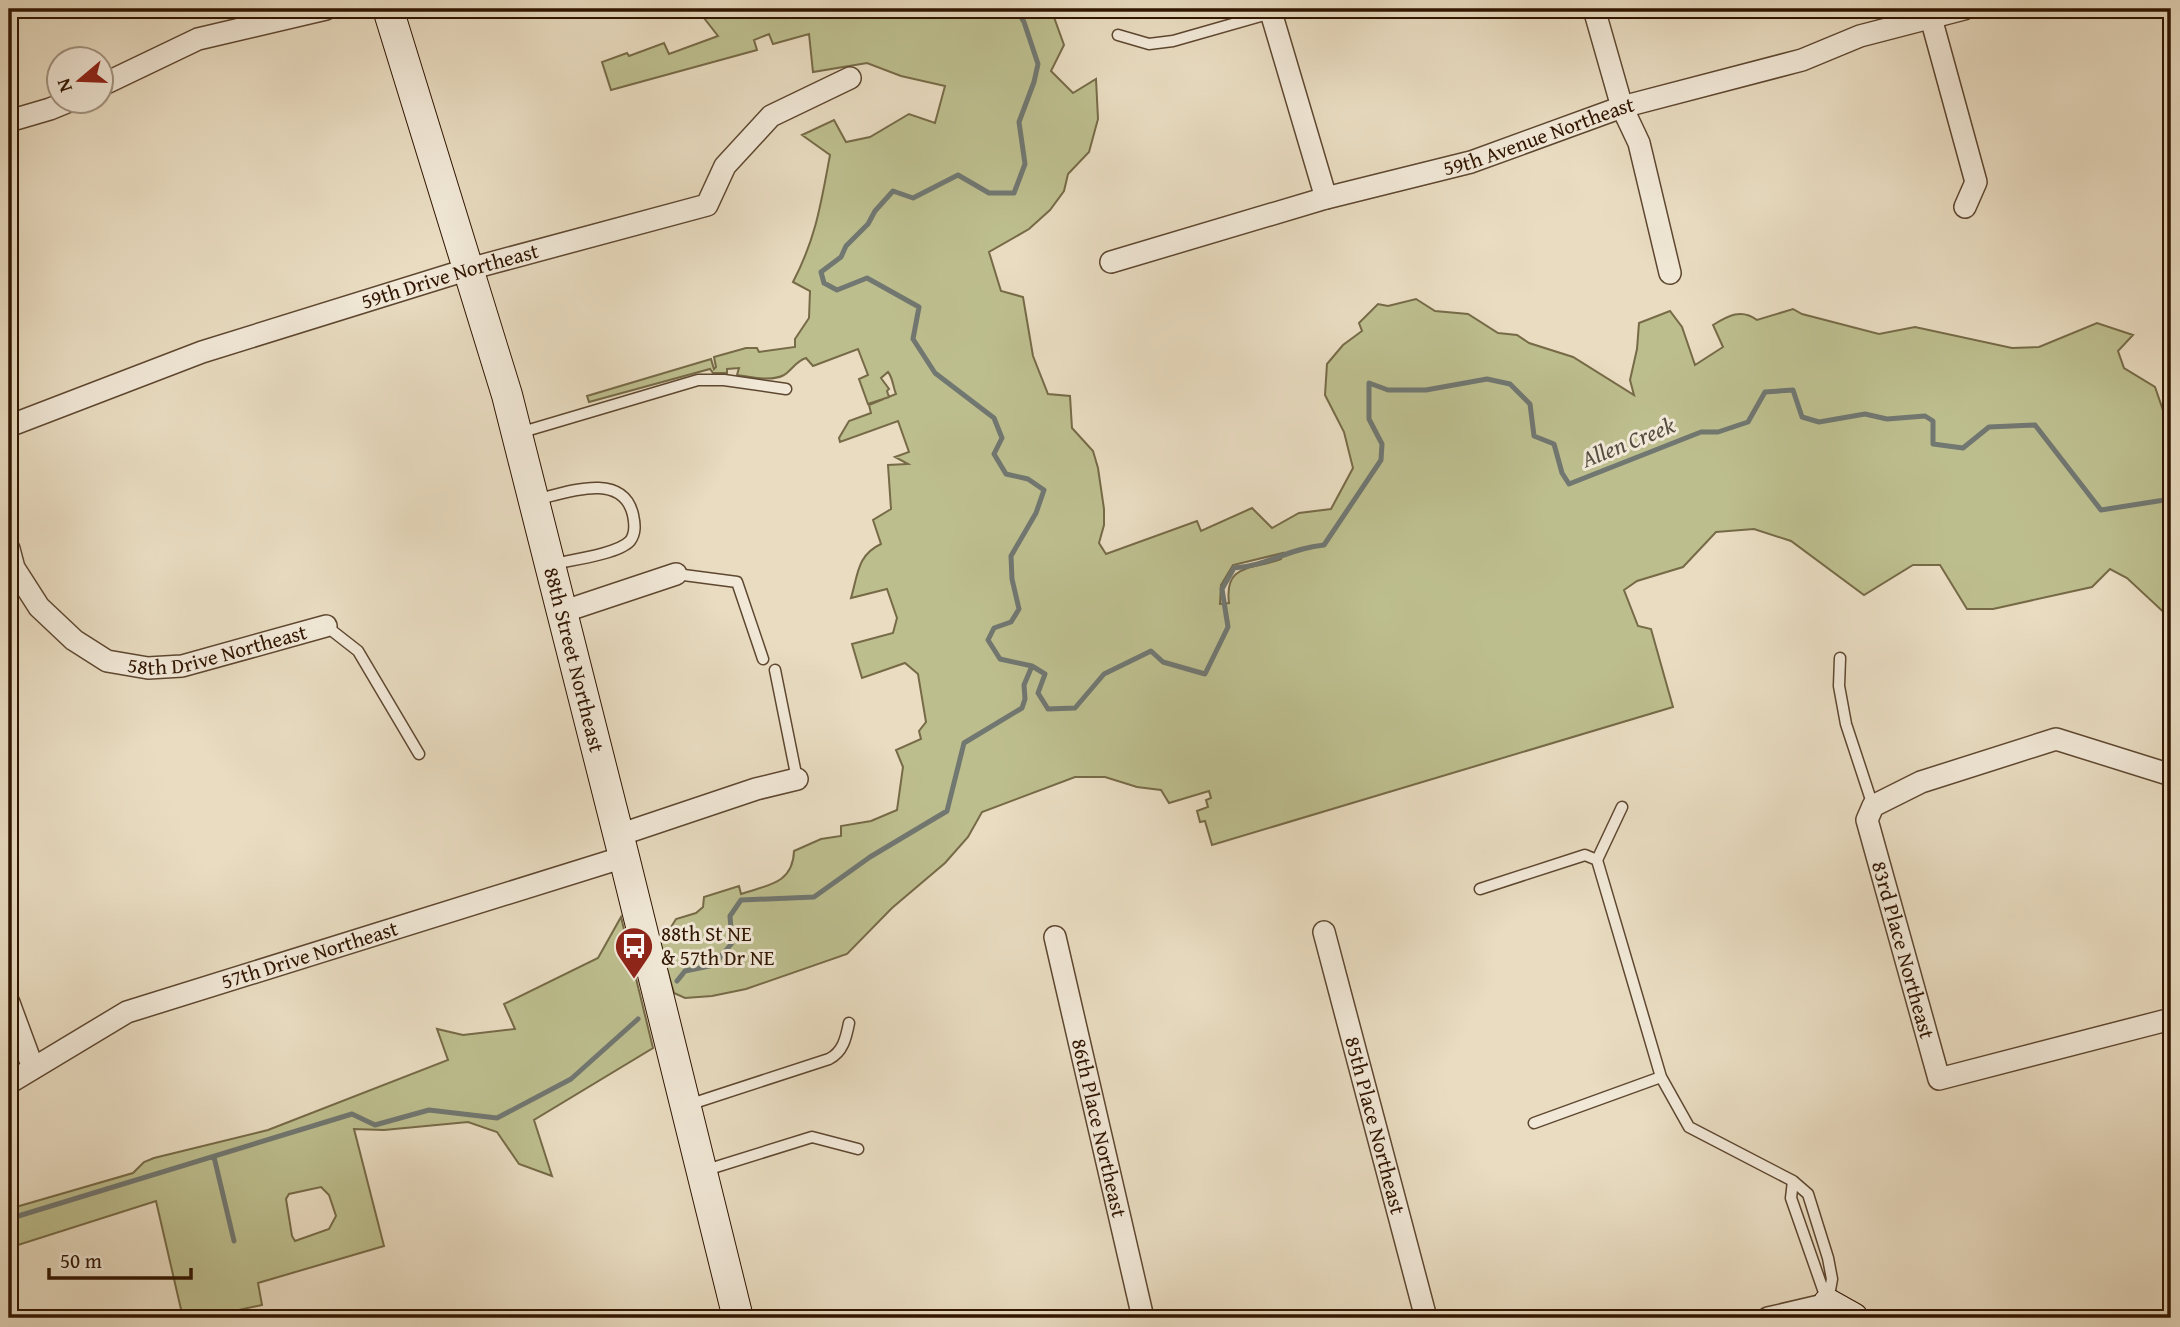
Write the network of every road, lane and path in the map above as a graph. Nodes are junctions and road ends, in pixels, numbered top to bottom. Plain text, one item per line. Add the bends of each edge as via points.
1 (326, 9) edge
2 (388, 9) edge
3 (1594, 9) edge
4 (1965, 9) edge
5 (1270, 11) edge
6 (1931, 18) junction
7 (1118, 35) dead end
8 (116, 78) edge
9 (850, 78) dead end
10 (1622, 107) junction
11 (46, 111) edge
12 (9, 121) edge
13 (1326, 198) junction
14 (1965, 207) dead end
15 (1111, 261) dead end
16 (469, 270) junction
17 (1670, 273) dead end
18 (786, 389) dead end
19 (9, 426) edge
20 (517, 434) junction
21 (534, 501) junction
22 (9, 550) edge
23 (550, 565) junction
24 (676, 574) joint
25 (562, 612) junction
26 (326, 626) joint
27 (1840, 658) dead end
28 (762, 659) dead end
29 (775, 670) dead end
30 (419, 754) dead end
31 (2171, 775) edge
32 (797, 779) joint
33 (1622, 807) dead end
34 (1870, 813) junction
35 (622, 846) junction
36 (1597, 860) junction
37 (1480, 889) dead end
38 (1324, 932) dead end
39 (1055, 937) dead end
40 (9, 1003) edge
41 (2171, 1019) edge
42 (849, 1023) dead end
43 (33, 1068) junction
44 (1661, 1077) junction
45 (9, 1083) edge
46 (685, 1106) junction
47 (1534, 1123) dead end
48 (858, 1149) dead end
49 (701, 1171) junction
50 (1793, 1181) junction
51 (1840, 1311) edge
52 (738, 1318) edge
53 (1143, 1318) edge
54 (1426, 1318) edge
55 (1768, 1318) edge

1 - 8 street via 198,39
2 - 16 main road, 88th Street Northeast
3 - 10 street
4 - 6 street, 59th Avenue Northeast
5 - 7 lane via 1173,41 1149,44
5 - 13 street
6 - 10 street, 59th Avenue Northeast via 1860,36 1802,60
6 - 14 street via 1976,182
9 - 16 street, 59th Drive Northeast via 771,117 725,166 707,205
10 - 13 street, 59th Avenue Northeast via 1471,162
10 - 17 street via 1639,143
11 - 12 street
13 - 15 street, 59th Avenue Northeast
16 - 19 street, 59th Drive Northeast via 202,352
16 - 20 main road, 88th Street Northeast
18 - 20 lane via 698,380
20 - 21 main road, 88th Street Northeast
21 - 23 main road, 88th Street Northeast
21 - 23 lane via 605,488 625,498 632,510 635,528 629,542
22 - 26 street, 58th Drive Northeast via 39,607 74,640 107,661 148,668 182,666
23 - 25 main road, 88th Street Northeast
24 - 25 street
24 - 28 lane via 737,582
25 - 35 main road, 88th Street Northeast
26 - 30 lane via 359,651
27 - 34 lane via 1839,686 1846,724
29 - 32 lane
31 - 34 street via 2056,738 1921,782
32 - 35 street, 57th Drive Northeast via 756,789
33 - 36 lane
34 - 41 street, 83rd Place Northeast via 1939,1079
35 - 43 street, 57th Drive Northeast via 127,1012
35 - 46 main road, 88th Street Northeast
36 - 37 lane via 1586,855
36 - 44 lane
38 - 54 street, 85th Place Northeast
39 - 53 street, 86th Place Northeast
40 - 43 street
42 - 46 lane via 836,1055
43 - 45 street, 57th Drive Northeast
44 - 47 lane
44 - 50 lane via 1689,1127
46 - 49 main road, 88th Street Northeast
48 - 49 lane via 812,1137
49 - 52 main road, 88th Street Northeast
50 - 51 lane via 1791,1198
50 - 51 lane via 1808,1194
51 - 55 street

